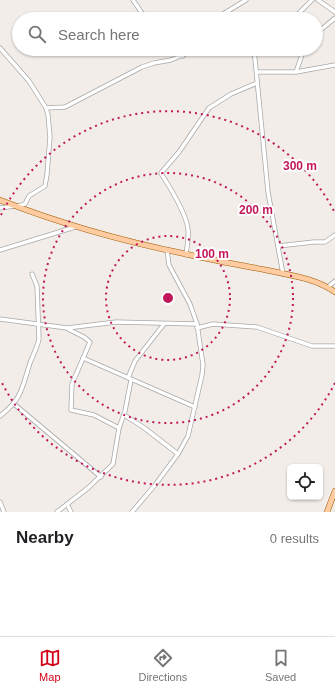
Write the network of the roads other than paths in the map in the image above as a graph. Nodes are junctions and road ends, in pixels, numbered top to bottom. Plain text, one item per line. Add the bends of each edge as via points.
1 (133, 0) edge
2 (246, 0) edge
3 (312, 0) edge
4 (318, 0) edge
5 (141, 12) edge
6 (226, 12) edge
7 (300, 12) edge
8 (335, 12) edge
9 (335, 18) edge
10 (323, 28) edge
11 (0, 48) edge
12 (183, 56) edge
13 (255, 56) edge
14 (302, 56) edge
15 (335, 65) edge
16 (257, 72) junction
17 (296, 72) junction
18 (257, 83) junction
19 (46, 108) junction
20 (0, 200) edge
21 (16, 206) junction
22 (0, 208) edge
23 (75, 227) junction
24 (335, 235) edge
25 (278, 246) junction
26 (0, 250) edge
27 (167, 250) junction
28 (186, 255) junction
29 (32, 274) dead end
30 (283, 274) junction
31 (335, 281) edge
32 (328, 287) junction
33 (335, 292) edge
34 (0, 319) edge
35 (38, 324) junction
36 (164, 324) junction
37 (197, 326) junction
38 (67, 328) junction
39 (335, 346) edge
40 (83, 358) junction
41 (130, 379) junction
42 (14, 404) junction
43 (195, 407) junction
44 (124, 414) junction
45 (0, 416) edge
46 (119, 428) junction
47 (178, 454) junction
48 (101, 477) junction
49 (335, 492) edge
50 (0, 502) edge
51 (67, 504) junction
52 (4, 512) edge
53 (57, 512) edge
54 (71, 512) edge
55 (132, 512) edge
56 (327, 512) edge

1 - 5 street
2 - 6 street
3 - 7 street
4 - 8 street
9 - 10 street
11 - 19 street via 25,75
12 - 19 street via 142,67 65,107
13 - 16 street
14 - 17 street
15 - 17 street
16 - 17 street
16 - 18 street
18 - 25 street via 268,192
18 - 28 street via 231,94 209,108 162,172 187,224 189,232
19 - 21 street via 50,136 46,184 29,196 24,205
20 - 21 main road
21 - 22 street
21 - 23 main road
23 - 26 street
23 - 27 main road
24 - 25 street via 325,242
25 - 30 street
27 - 28 main road
27 - 37 street via 169,265 187,298
28 - 30 main road
29 - 35 street via 38,286
30 - 32 main road
31 - 32 street
32 - 33 main road
34 - 35 street
35 - 38 street
35 - 42 street via 37,346 21,394
36 - 37 street
36 - 38 street via 116,322
36 - 41 street via 136,361
37 - 39 street via 213,324 257,327 312,346
37 - 43 street via 203,370
38 - 40 street via 90,342
40 - 41 street
40 - 46 street via 72,384 71,410 94,415
41 - 43 street
41 - 44 street
42 - 45 street
42 - 48 street
43 - 47 street via 188,436
44 - 46 street
44 - 47 street
46 - 48 street via 114,462
47 - 55 street
48 - 51 street
49 - 56 main road
50 - 52 street
51 - 53 street
51 - 54 street

